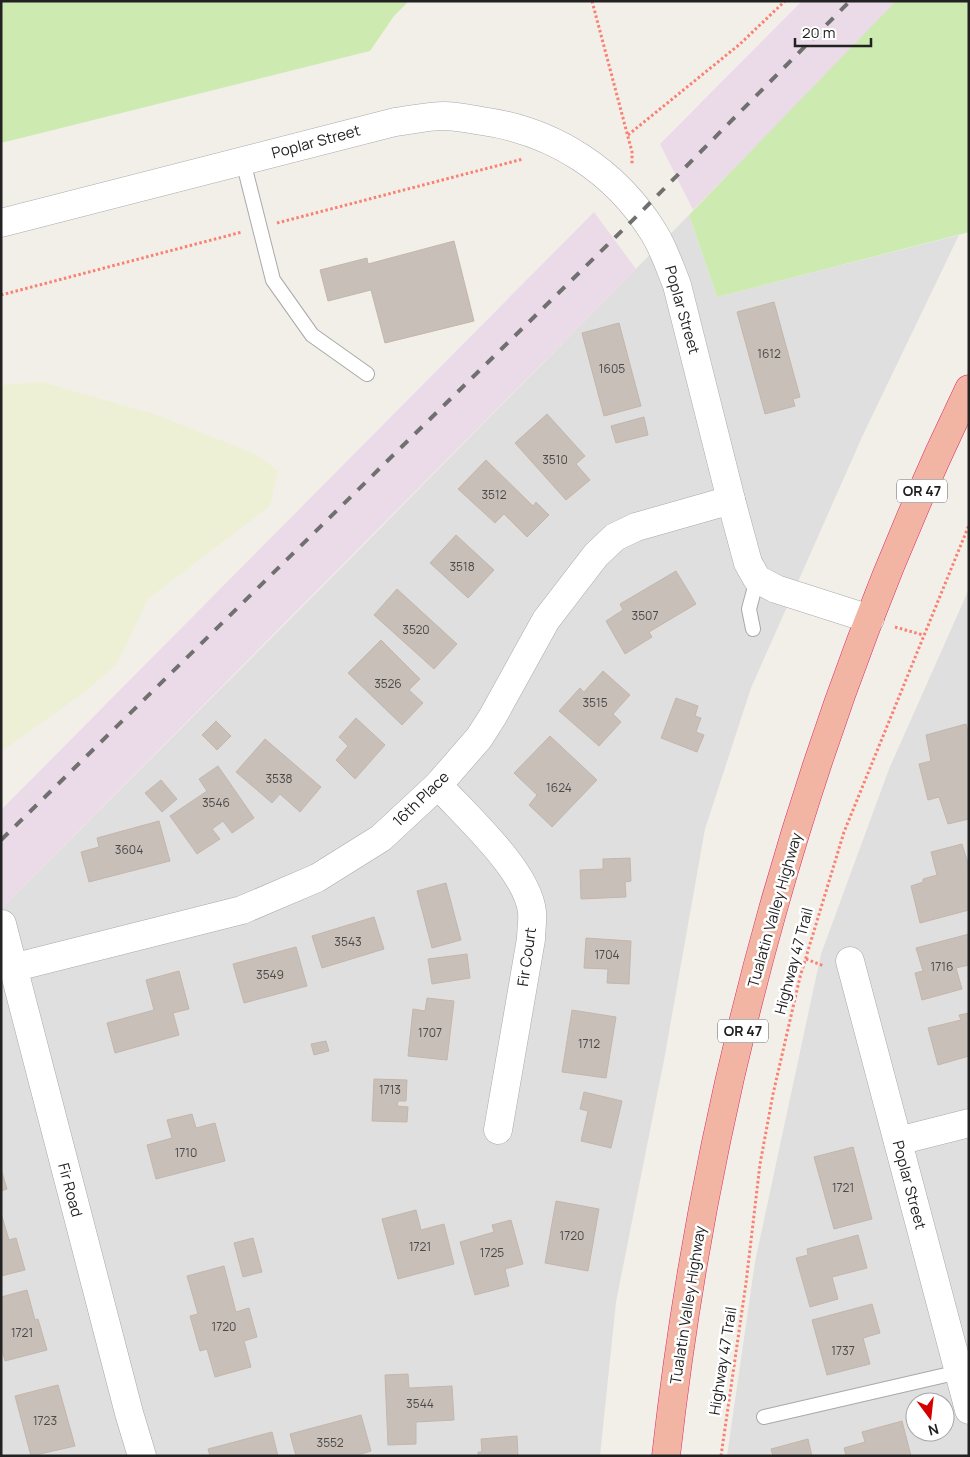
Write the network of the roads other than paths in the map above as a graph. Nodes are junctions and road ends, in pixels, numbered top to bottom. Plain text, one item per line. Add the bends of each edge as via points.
1 (243, 161) junction
2 (1, 222) edge
3 (367, 374) dead end
4 (969, 389) edge
5 (732, 500) junction
6 (756, 579) junction
7 (870, 619) junction
8 (754, 629) dead end
9 (438, 785) junction
10 (2, 924) edge
11 (850, 961) dead end
12 (12, 968) junction
13 (969, 1123) edge
14 (498, 1130) dead end
15 (898, 1142) junction
16 (959, 1372) junction
17 (969, 1410) edge
18 (764, 1417) dead end
19 (142, 1456) edge
20 (666, 1456) edge

1 - 2 street, Poplar Street
1 - 3 lane via 273,280 312,336
1 - 5 street, Poplar Street via 395,122 444,116 513,126 541,136 587,160 624,193 654,234 677,285
4 - 7 highway, Tualatin Valley Highway / OR 47 via 936,459
5 - 6 street, Poplar Street via 748,563
5 - 9 street, 16th Place via 636,526 615,537 596,555 546,620 478,738
6 - 7 street via 776,589
6 - 8 lane via 749,609
7 - 20 highway, Tualatin Valley Highway / OR 47 via 837,706 762,950 719,1128 695,1253
9 - 12 street, 16th Place via 381,838 317,878 242,910
9 - 14 street, Fir Court via 495,847 522,882 532,911 531,939
10 - 12 street, Fir Road
11 - 15 street, Poplar Street
12 - 19 street, Fir Road
13 - 15 street
15 - 16 street, Poplar Street
16 - 17 street, Poplar Street
16 - 18 lane

